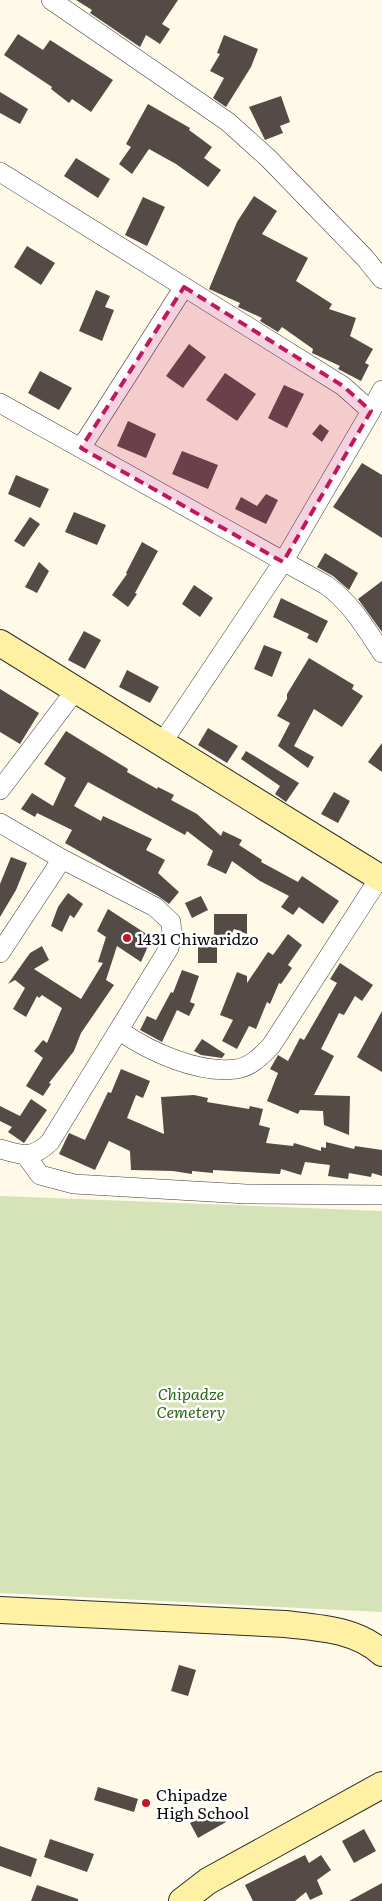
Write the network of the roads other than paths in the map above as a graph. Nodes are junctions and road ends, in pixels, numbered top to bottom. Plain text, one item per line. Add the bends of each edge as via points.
1 (51, 0) edge
2 (0, 172) edge
3 (382, 279) edge
4 (184, 287) junction
5 (382, 390) edge
6 (0, 403) edge
7 (371, 411) junction
8 (80, 448) junction
9 (283, 562) junction
10 (0, 643) edge
11 (382, 653) edge
12 (75, 691) junction
13 (162, 743) junction
14 (0, 790) edge
15 (0, 823) edge
16 (62, 859) junction
17 (381, 878) edge
18 (0, 952) edge
19 (120, 1031) junction
20 (0, 1149) edge
21 (26, 1156) junction
22 (382, 1195) edge
23 (0, 1610) edge
24 (382, 1653) edge
25 (381, 1787) edge
26 (182, 1901) edge

1 - 3 street via 228,122 268,158
2 - 4 street
4 - 7 street via 343,386
4 - 8 street
5 - 7 street
6 - 8 street
7 - 9 street
8 - 9 street
9 - 11 street via 342,596
9 - 13 street
10 - 12 street
12 - 13 street
12 - 14 street
13 - 17 street
15 - 16 street
16 - 18 street
16 - 19 street via 155,906 170,922 172,936 169,948
17 - 19 street via 271,1046 255,1062 238,1069 216,1069 183,1062 159,1053
19 - 21 street via 50,1142 40,1151
20 - 21 street
21 - 22 street via 40,1175 74,1184 246,1194
23 - 24 street via 285,1624 354,1635
25 - 26 street via 208,1880

